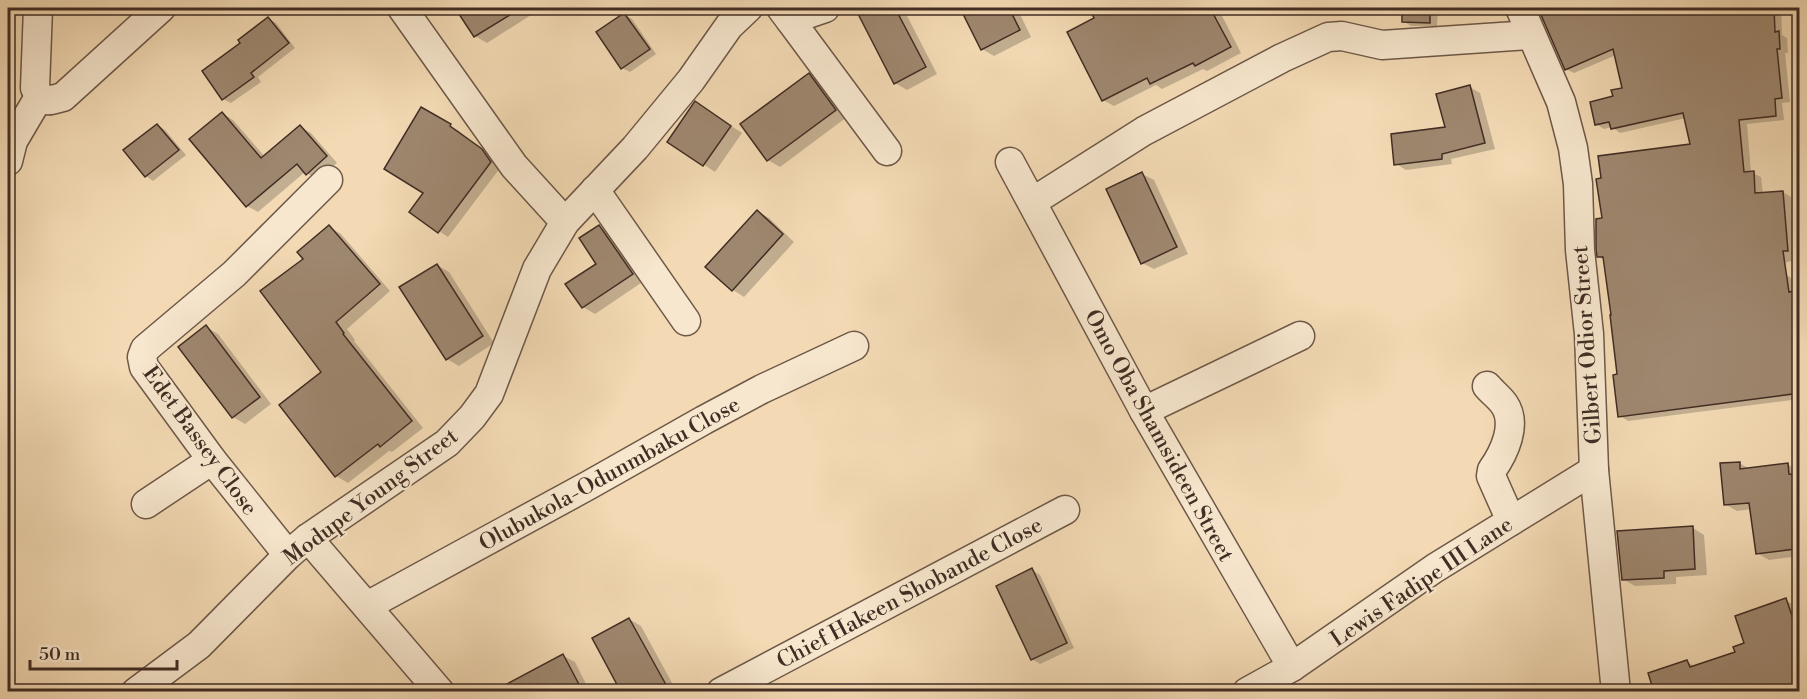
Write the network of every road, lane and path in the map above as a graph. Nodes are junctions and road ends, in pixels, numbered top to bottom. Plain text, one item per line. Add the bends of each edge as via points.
1 (38, 8) edge
2 (161, 8) edge
3 (402, 8) edge
4 (825, 8) edge
5 (1520, 8) edge
6 (731, 14) edge
7 (786, 14) edge
8 (1531, 35) junction
9 (39, 97) junction
10 (887, 151) dead end
11 (8, 161) edge
12 (1010, 162) dead end
13 (328, 180) dead end
14 (595, 190) junction
15 (1032, 202) junction
16 (565, 222) junction
17 (686, 321) dead end
18 (1300, 336) dead end
19 (854, 346) dead end
20 (1487, 386) dead end
21 (1144, 411) junction
22 (212, 460) junction
23 (1594, 470) junction
24 (146, 504) dead end
25 (1065, 510) dead end
26 (1511, 521) junction
27 (298, 546) junction
28 (367, 606) junction
29 (1292, 667) junction
30 (136, 692) edge
31 (440, 692) edge
32 (721, 692) edge
33 (1247, 692) edge
34 (1616, 692) edge

1 - 9 street via 35,88
2 - 9 street via 63,97 47,101
3 - 16 street via 514,166
4 - 7 street
5 - 8 street, Gilbert Odior Street
6 - 14 street, Modupe Young Street via 690,80
7 - 10 street
8 - 15 street via 1382,45 1342,36 1328,37 1143,131
8 - 23 street, Gilbert Odior Street via 1561,102 1573,148 1589,334
9 - 11 street via 14,141
12 - 15 street, Omo Oba Shamsideen Street
13 - 22 street, Edet Bassey Close via 234,274 143,352 144,367
14 - 16 street, Modupe Young Street
14 - 17 street
15 - 21 street, Omo Oba Shamsideen Street
16 - 27 street, Modupe Young Street via 537,269 489,394 472,417 447,443
18 - 21 street
19 - 28 street, Olubukola-Odunmbaku Close via 762,389
20 - 26 street via 1508,413 1508,440 1491,476
21 - 29 street, Omo Oba Shamsideen Street
22 - 24 street
22 - 27 street, Edet Bassey Close
23 - 26 street, Lewis Fadipe III Lane
23 - 34 street, Gilbert Odior Street
25 - 32 street, Chief Hakeen Shobande Close
26 - 29 street, Lewis Fadipe III Lane via 1435,568
27 - 28 street, Edet Bassey Close
27 - 30 street, Modupe Young Street via 199,645
28 - 31 street, Edet Bassey Close
29 - 33 street, Lewis Fadipe III Lane

